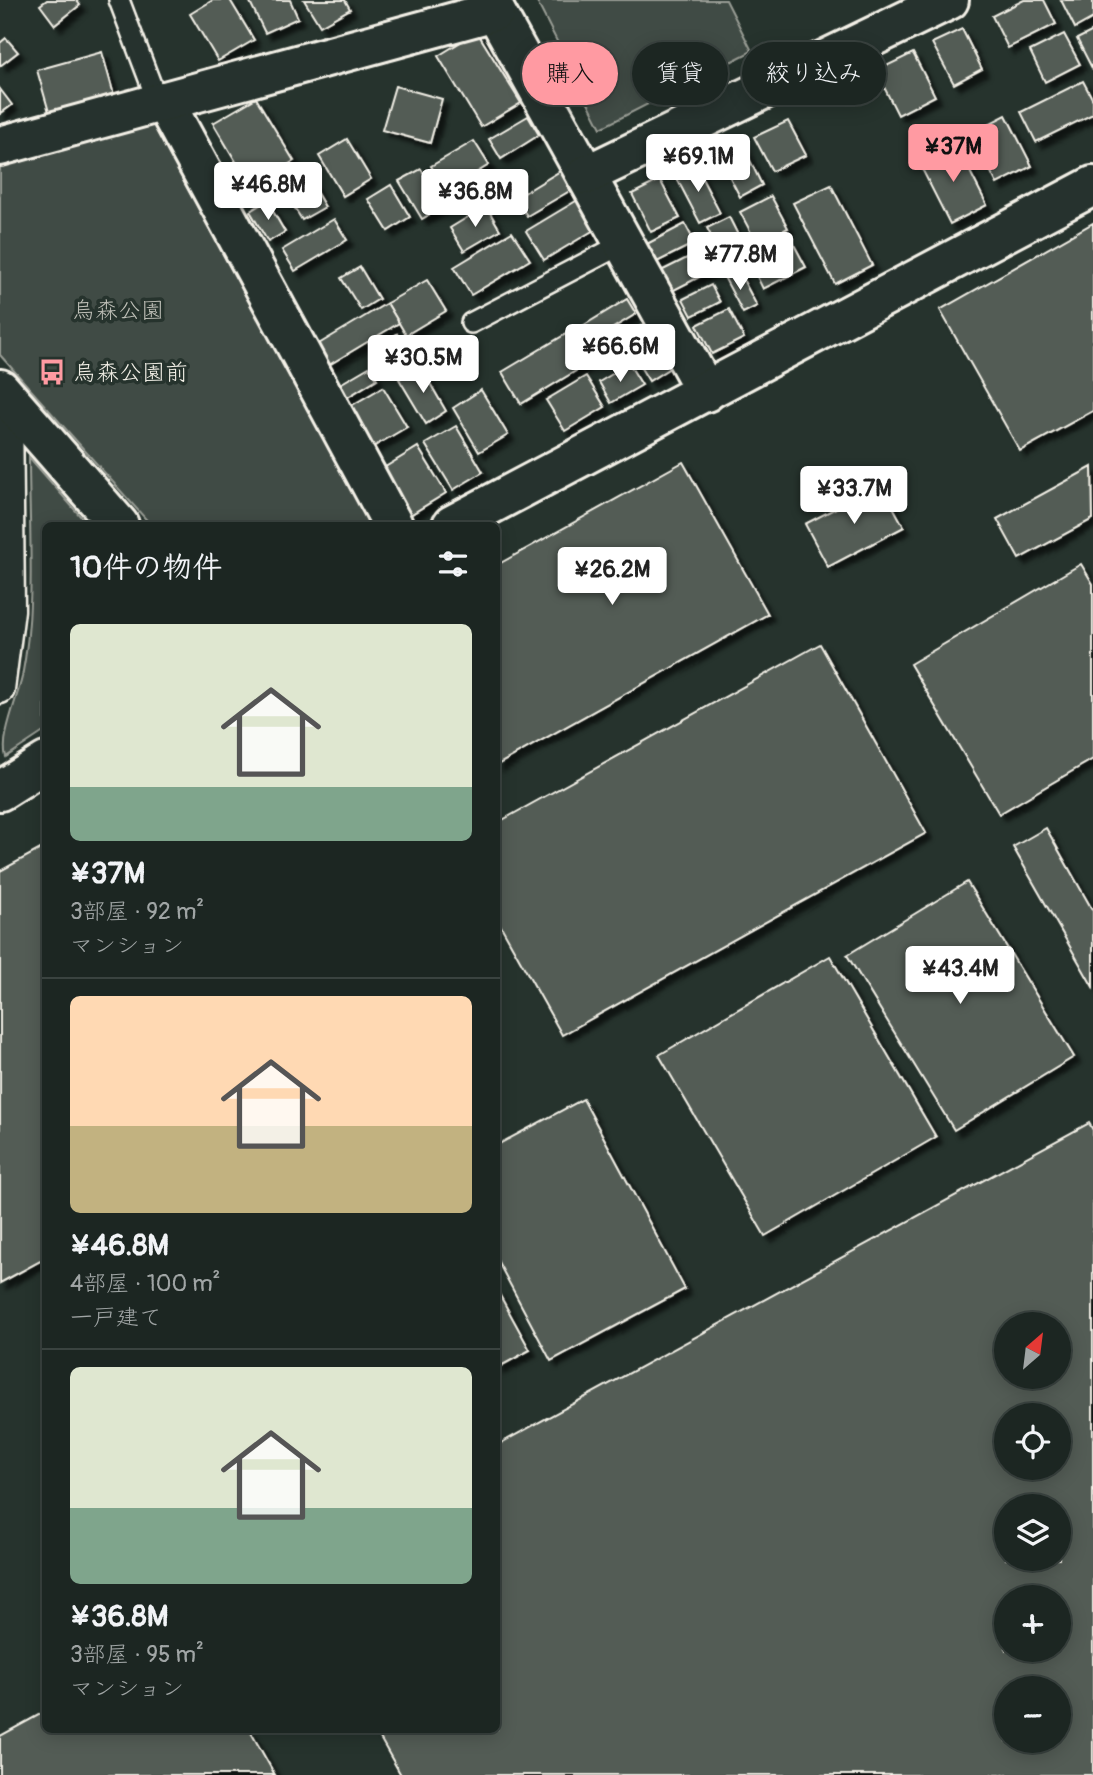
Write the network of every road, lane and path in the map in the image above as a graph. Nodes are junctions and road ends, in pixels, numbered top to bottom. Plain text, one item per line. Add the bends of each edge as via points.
1 (119, 0) edge
2 (949, 0) edge
3 (492, 5) edge
4 (161, 102) junction
5 (0, 146) edge
6 (586, 175) junction
7 (1093, 186) edge
8 (624, 243) junction
9 (471, 323) dead end
10 (706, 392) junction
11 (4, 394) edge
12 (116, 522) edge
13 (391, 522) edge
14 (458, 522) edge
15 (0, 689) edge
16 (42, 764) edge
17 (0, 790) edge

1 - 4 lane
2 - 6 street
3 - 4 street
3 - 6 street
4 - 5 street
4 - 13 street
6 - 8 street
7 - 10 street
8 - 9 lane
8 - 10 street
10 - 14 street
11 - 12 street
11 - 15 street via 10,610
16 - 17 street

